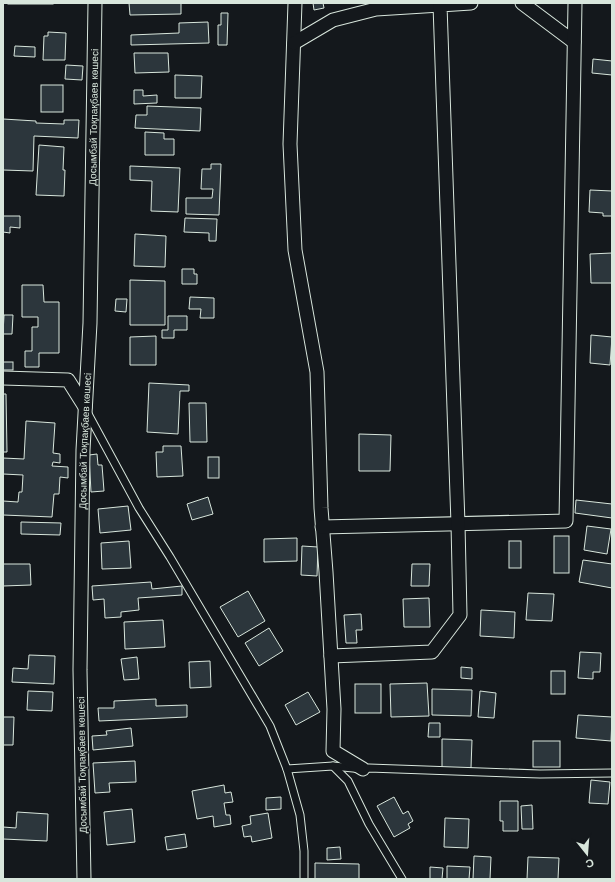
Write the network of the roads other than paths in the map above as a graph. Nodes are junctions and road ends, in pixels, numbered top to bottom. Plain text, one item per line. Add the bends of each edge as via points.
1 (95, 3) edge
2 (295, 3) edge
3 (471, 3) edge
4 (522, 3) edge
5 (575, 3) edge
6 (440, 4) edge
7 (574, 42) junction
8 (294, 43) junction
9 (87, 373) junction
10 (3, 378) edge
11 (68, 380) junction
12 (85, 408) junction
13 (458, 524) junction
14 (322, 526) junction
15 (331, 656) junction
16 (333, 766) junction
17 (287, 769) junction
18 (363, 769) junction
19 (612, 773) edge
20 (84, 879) edge
21 (304, 879) edge
22 (402, 879) edge

1 - 9 street, Досымбай Тоқпақбаев көшесі
2 - 8 street
3 - 6 street
4 - 7 street
5 - 7 street
6 - 8 street via 376,9 334,20
6 - 13 street
7 - 13 street via 566,521
8 - 14 street via 290,144 295,250 317,372
9 - 11 street
9 - 12 street, Досымбай Тоқпақбаев көшесі
10 - 11 street
11 - 12 street
12 - 17 lane via 139,508 270,726
12 - 20 street, Досымбай Тоқпақбаев көшесі via 82,450 80,670
13 - 14 street
13 - 15 street via 460,615 432,652
14 - 15 street
15 - 18 street via 333,751
16 - 17 lane
16 - 18 lane
16 - 22 lane via 348,781 369,824
17 - 21 lane via 300,815
18 - 19 lane via 540,774

